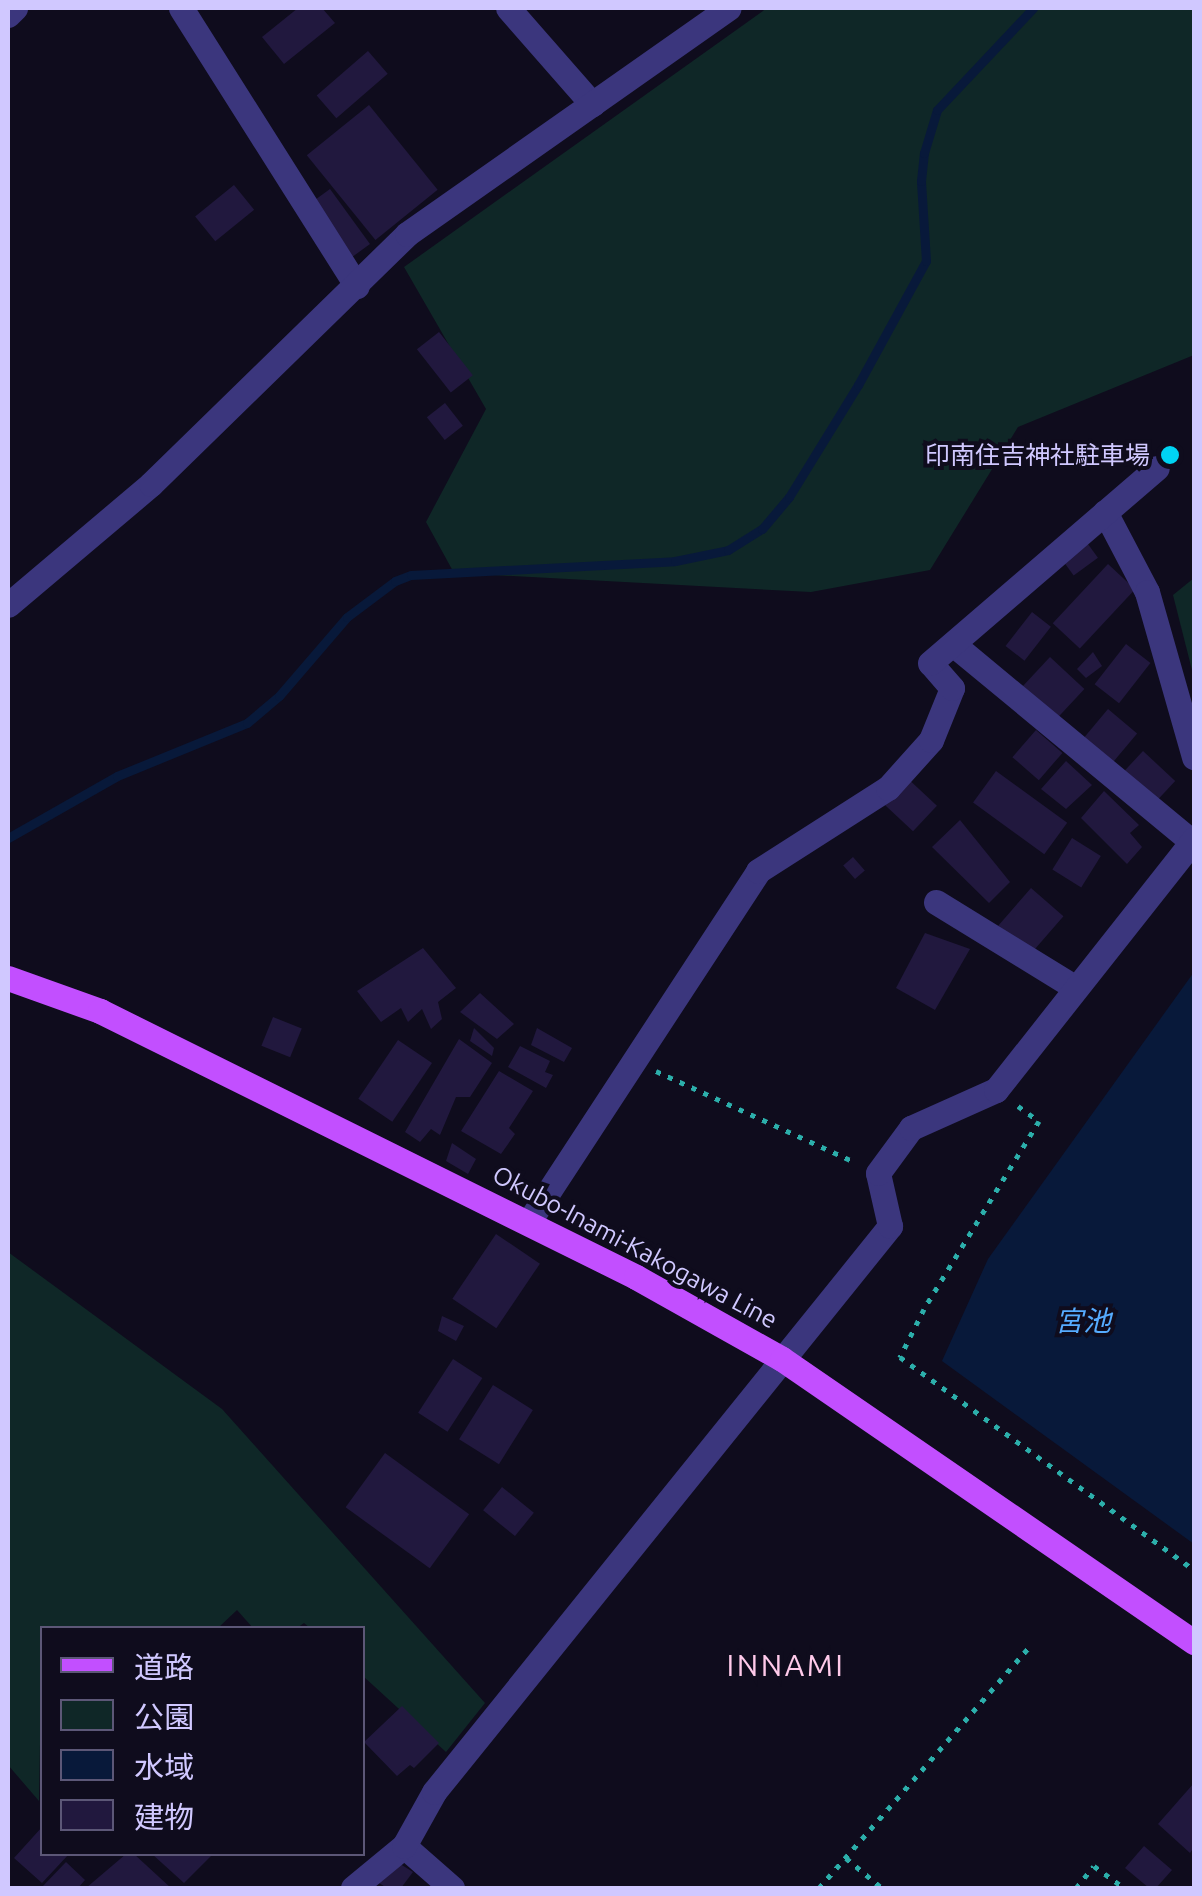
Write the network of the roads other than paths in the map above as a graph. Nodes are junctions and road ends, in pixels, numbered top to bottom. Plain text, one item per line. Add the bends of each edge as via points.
1 (15, 8) edge
2 (182, 8) edge
3 (508, 8) edge
4 (729, 8) edge
5 (8, 15) edge
6 (592, 104) junction
7 (357, 286) junction
8 (1157, 468) dead end
9 (1106, 512) junction
10 (8, 605) edge
11 (953, 644) junction
12 (1194, 756) edge
13 (1193, 841) edge
14 (936, 902) dead end
15 (8, 978) edge
16 (1076, 988) junction
17 (528, 1222) junction
18 (782, 1359) junction
19 (1194, 1642) edge
20 (404, 1846) junction
21 (354, 1888) edge
22 (452, 1888) edge

1 - 5 street
2 - 7 street
3 - 6 street
4 - 6 street
6 - 7 street via 407,234
7 - 10 street via 151,484
8 - 9 street
9 - 11 street
9 - 12 street via 1147,592
11 - 13 street
11 - 17 street via 930,664 952,688 931,740 888,788 758,871
13 - 16 street
14 - 16 street
15 - 17 main road, Okubo-Inami-Kakogawa Line via 100,1011
16 - 18 street via 996,1090 911,1128 878,1173 890,1226
17 - 18 main road, Okubo-Inami-Kakogawa Line
18 - 19 main road, Okubo-Inami-Kakogawa Line
18 - 20 street via 434,1792
20 - 21 street
20 - 22 street

